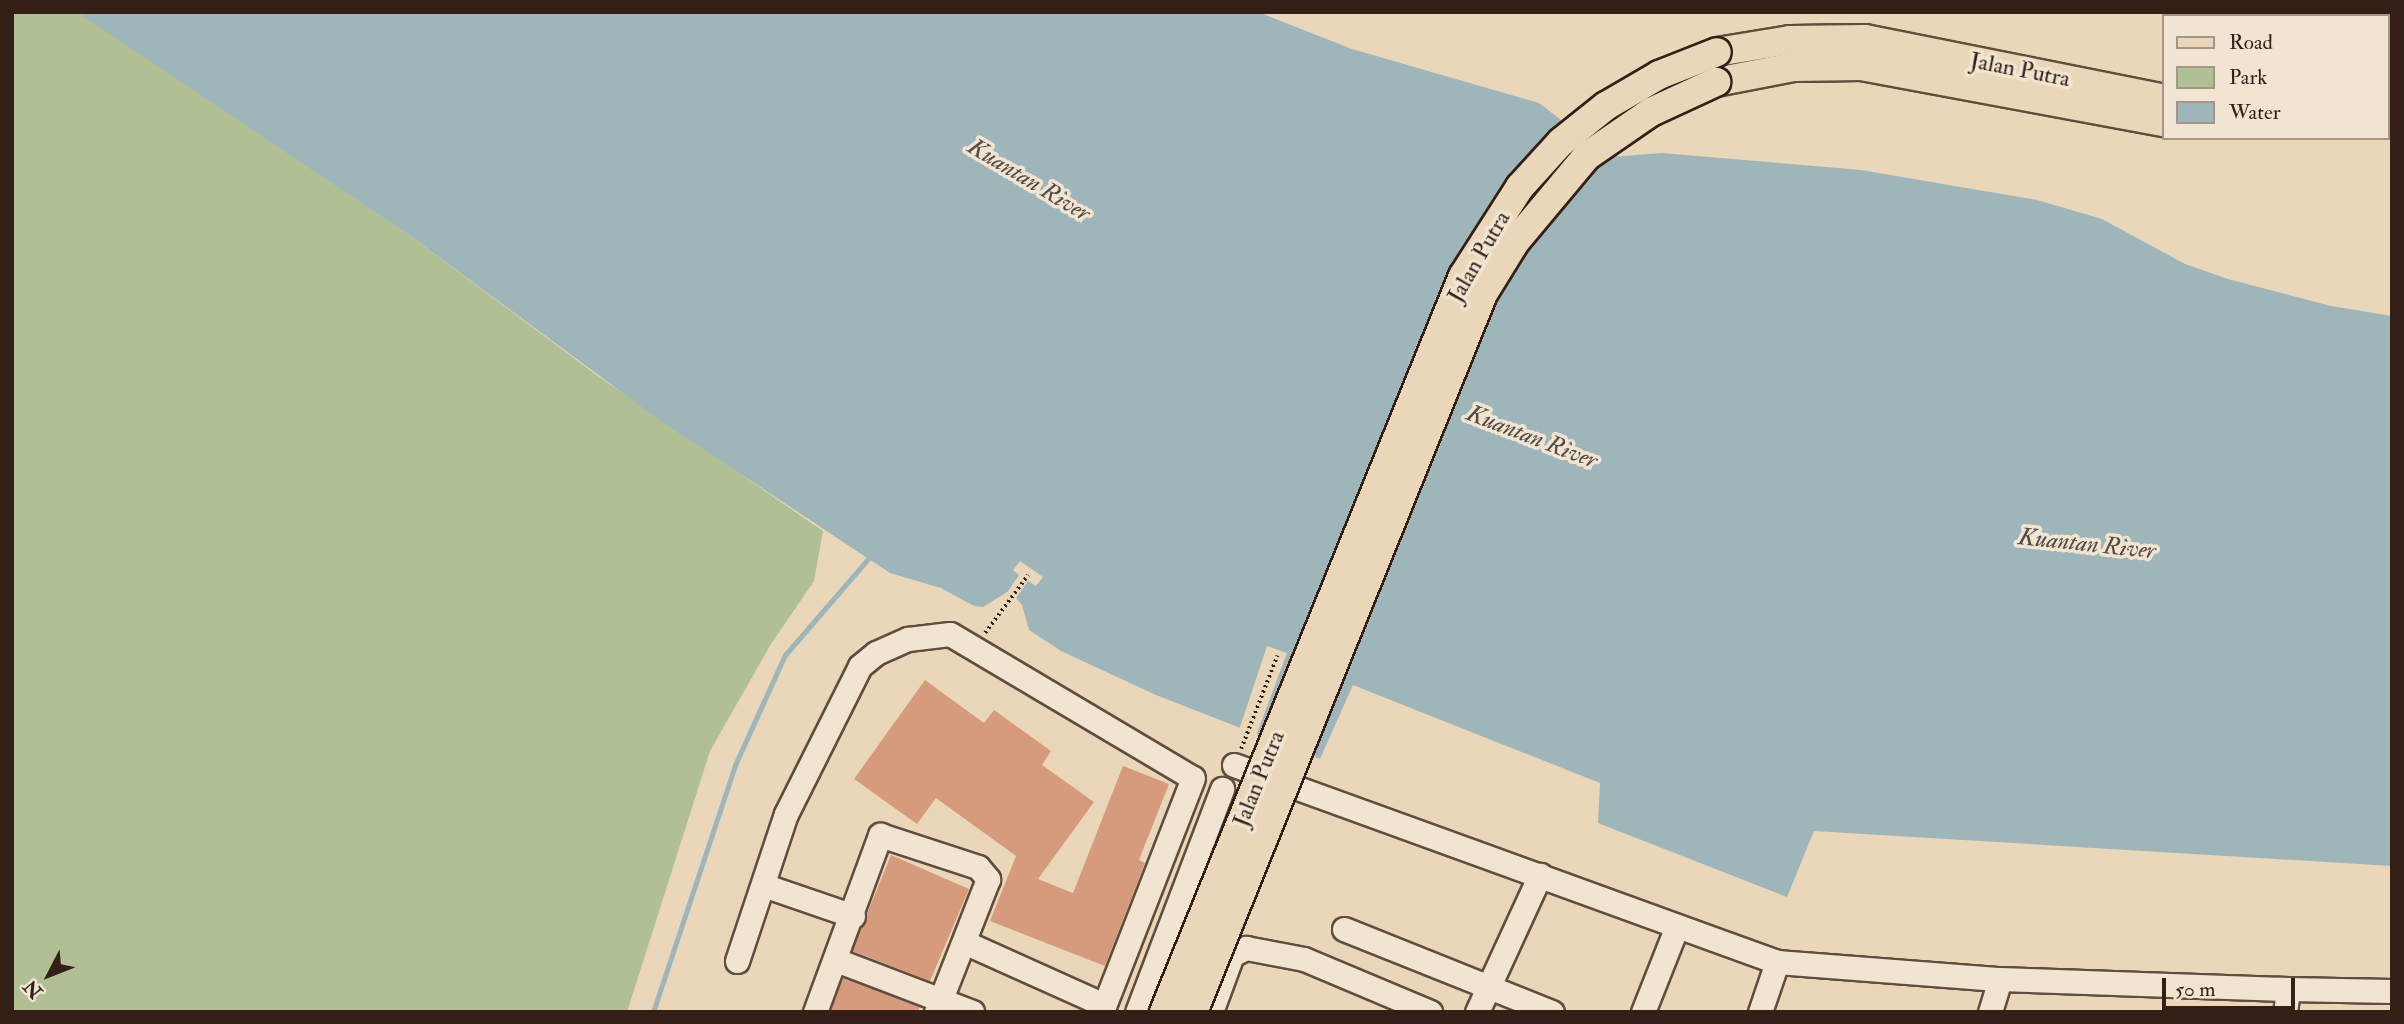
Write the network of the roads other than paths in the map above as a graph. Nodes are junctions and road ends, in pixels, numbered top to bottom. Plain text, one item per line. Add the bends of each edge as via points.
1 (2162, 99) edge
2 (2162, 122) edge
3 (1192, 778) junction
4 (1219, 795) junction
5 (1540, 874) junction
6 (1187, 876) junction
7 (766, 886) junction
8 (853, 916) junction
9 (1194, 922) junction
10 (1677, 926) junction
11 (1344, 929) dead end
12 (1169, 934) junction
13 (964, 942) junction
14 (1232, 955) junction
15 (836, 960) junction
16 (737, 961) dead end
17 (1777, 962) junction
18 (2000, 979) junction
19 (1488, 987) junction
20 (2288, 989) junction
21 (2392, 991) edge
22 (938, 1005) edge
23 (1103, 1009) edge
24 (1208, 1011) edge
25 (815, 1012) edge
26 (972, 1012) edge
27 (1137, 1012) edge
28 (1164, 1012) edge
29 (1430, 1012) edge
30 (1477, 1012) edge
31 (1552, 1012) edge
32 (1643, 1012) edge
33 (1759, 1012) edge
34 (1990, 1012) edge
35 (2285, 1012) edge

1 - 28 main road, Jalan Putra, bridge via 1865,39 1790,40 1717,52 1659,75 1606,106 1561,142 1521,187 1463,276
2 - 24 main road, Jalan Putra, bridge via 1860,66 1794,67 1716,82 1651,112 1587,156 1515,242 1483,294
3 - 4 street
3 - 7 street via 976,646 950,634 934,633 876,653 860,666 786,814
3 - 23 street
4 - 5 street via 1236,761
4 - 6 street
5 - 10 street
5 - 19 street
6 - 9 street
6 - 12 street
7 - 8 street
7 - 16 street
8 - 13 street via 880,835 986,873 988,879
8 - 15 street
9 - 12 street
9 - 14 street via 1219,932
10 - 17 street
10 - 32 street
11 - 19 street
12 - 27 street
13 - 22 street
13 - 23 street
14 - 24 street
14 - 29 street via 1245,948 1304,959
15 - 22 street
15 - 25 street
17 - 18 street
17 - 33 street
18 - 20 street
18 - 34 street
19 - 30 street
19 - 31 street
20 - 21 street
20 - 35 street
22 - 26 street

